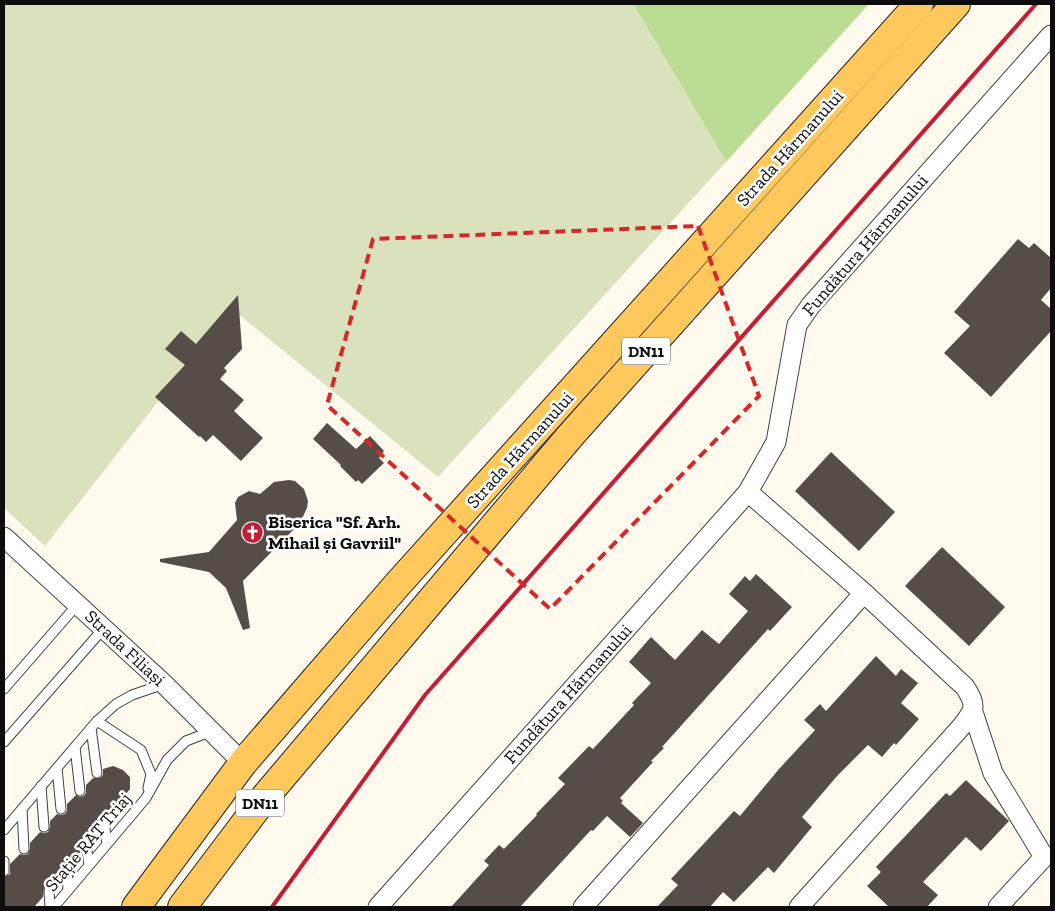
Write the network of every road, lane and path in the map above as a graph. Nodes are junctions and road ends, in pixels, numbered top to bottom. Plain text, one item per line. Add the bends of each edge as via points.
1 (919, 4) edge
2 (956, 4) edge
3 (1051, 35) edge
4 (748, 492) junction
5 (4, 537) edge
6 (864, 592) junction
7 (77, 605) junction
8 (104, 628) junction
9 (164, 684) junction
10 (4, 689) edge
11 (973, 712) junction
12 (94, 724) junction
13 (212, 731) junction
14 (4, 742) edge
15 (75, 747) junction
16 (243, 763) junction
17 (57, 768) junction
18 (97, 773) dead end
19 (41, 786) junction
20 (80, 791) dead end
21 (146, 798) junction
22 (22, 809) junction
23 (61, 809) dead end
24 (104, 821) dead end
25 (44, 827) dead end
26 (4, 830) edge
27 (86, 844) dead end
28 (107, 844) junction
29 (24, 849) dead end
30 (4, 860) edge
31 (89, 865) junction
32 (66, 869) dead end
33 (4, 871) edge
34 (68, 890) junction
35 (49, 891) dead end
36 (388, 904) edge
37 (50, 907) edge
38 (54, 907) edge
39 (136, 907) edge
40 (158, 907) edge
41 (182, 907) edge
42 (583, 907) edge
43 (799, 907) edge
44 (998, 907) edge

1 - 16 main road, Strada Hărmanului / DN11 via 398,585
2 - 41 main road, Strada Hărmanului / DN11 via 571,435 265,797
3 - 4 street, Fundătura Hărmanului via 811,304 797,325 776,442
4 - 6 street
4 - 36 street, Fundătura Hărmanului
5 - 7 street, Strada Filiași
6 - 11 street via 966,687 973,700
6 - 42 street
7 - 8 street, Strada Filiași
7 - 10 lane
8 - 9 street, Strada Filiași
8 - 14 lane
9 - 12 lane via 116,704
9 - 13 street, Strada Filiași
11 - 43 street
11 - 44 street via 993,773 1044,857
12 - 15 lane
12 - 18 lane
12 - 21 lane, Stație RAT Triaj via 141,750 151,774
13 - 16 street, Strada Filiași
13 - 21 lane, Stație RAT Triaj via 186,741 167,760
15 - 17 lane
15 - 20 lane
16 - 39 main road, Strada Hărmanului / DN11
16 - 40 main road via 231,808
17 - 19 lane
17 - 23 lane
19 - 22 lane
19 - 25 lane
21 - 28 lane, Stație RAT Triaj
22 - 26 lane
22 - 29 lane
24 - 28 lane
27 - 31 lane
28 - 31 lane, Stație RAT Triaj
30 - 33 lane
31 - 34 lane, Stație RAT Triaj
32 - 34 lane
34 - 38 lane, Stație RAT Triaj
35 - 37 lane

